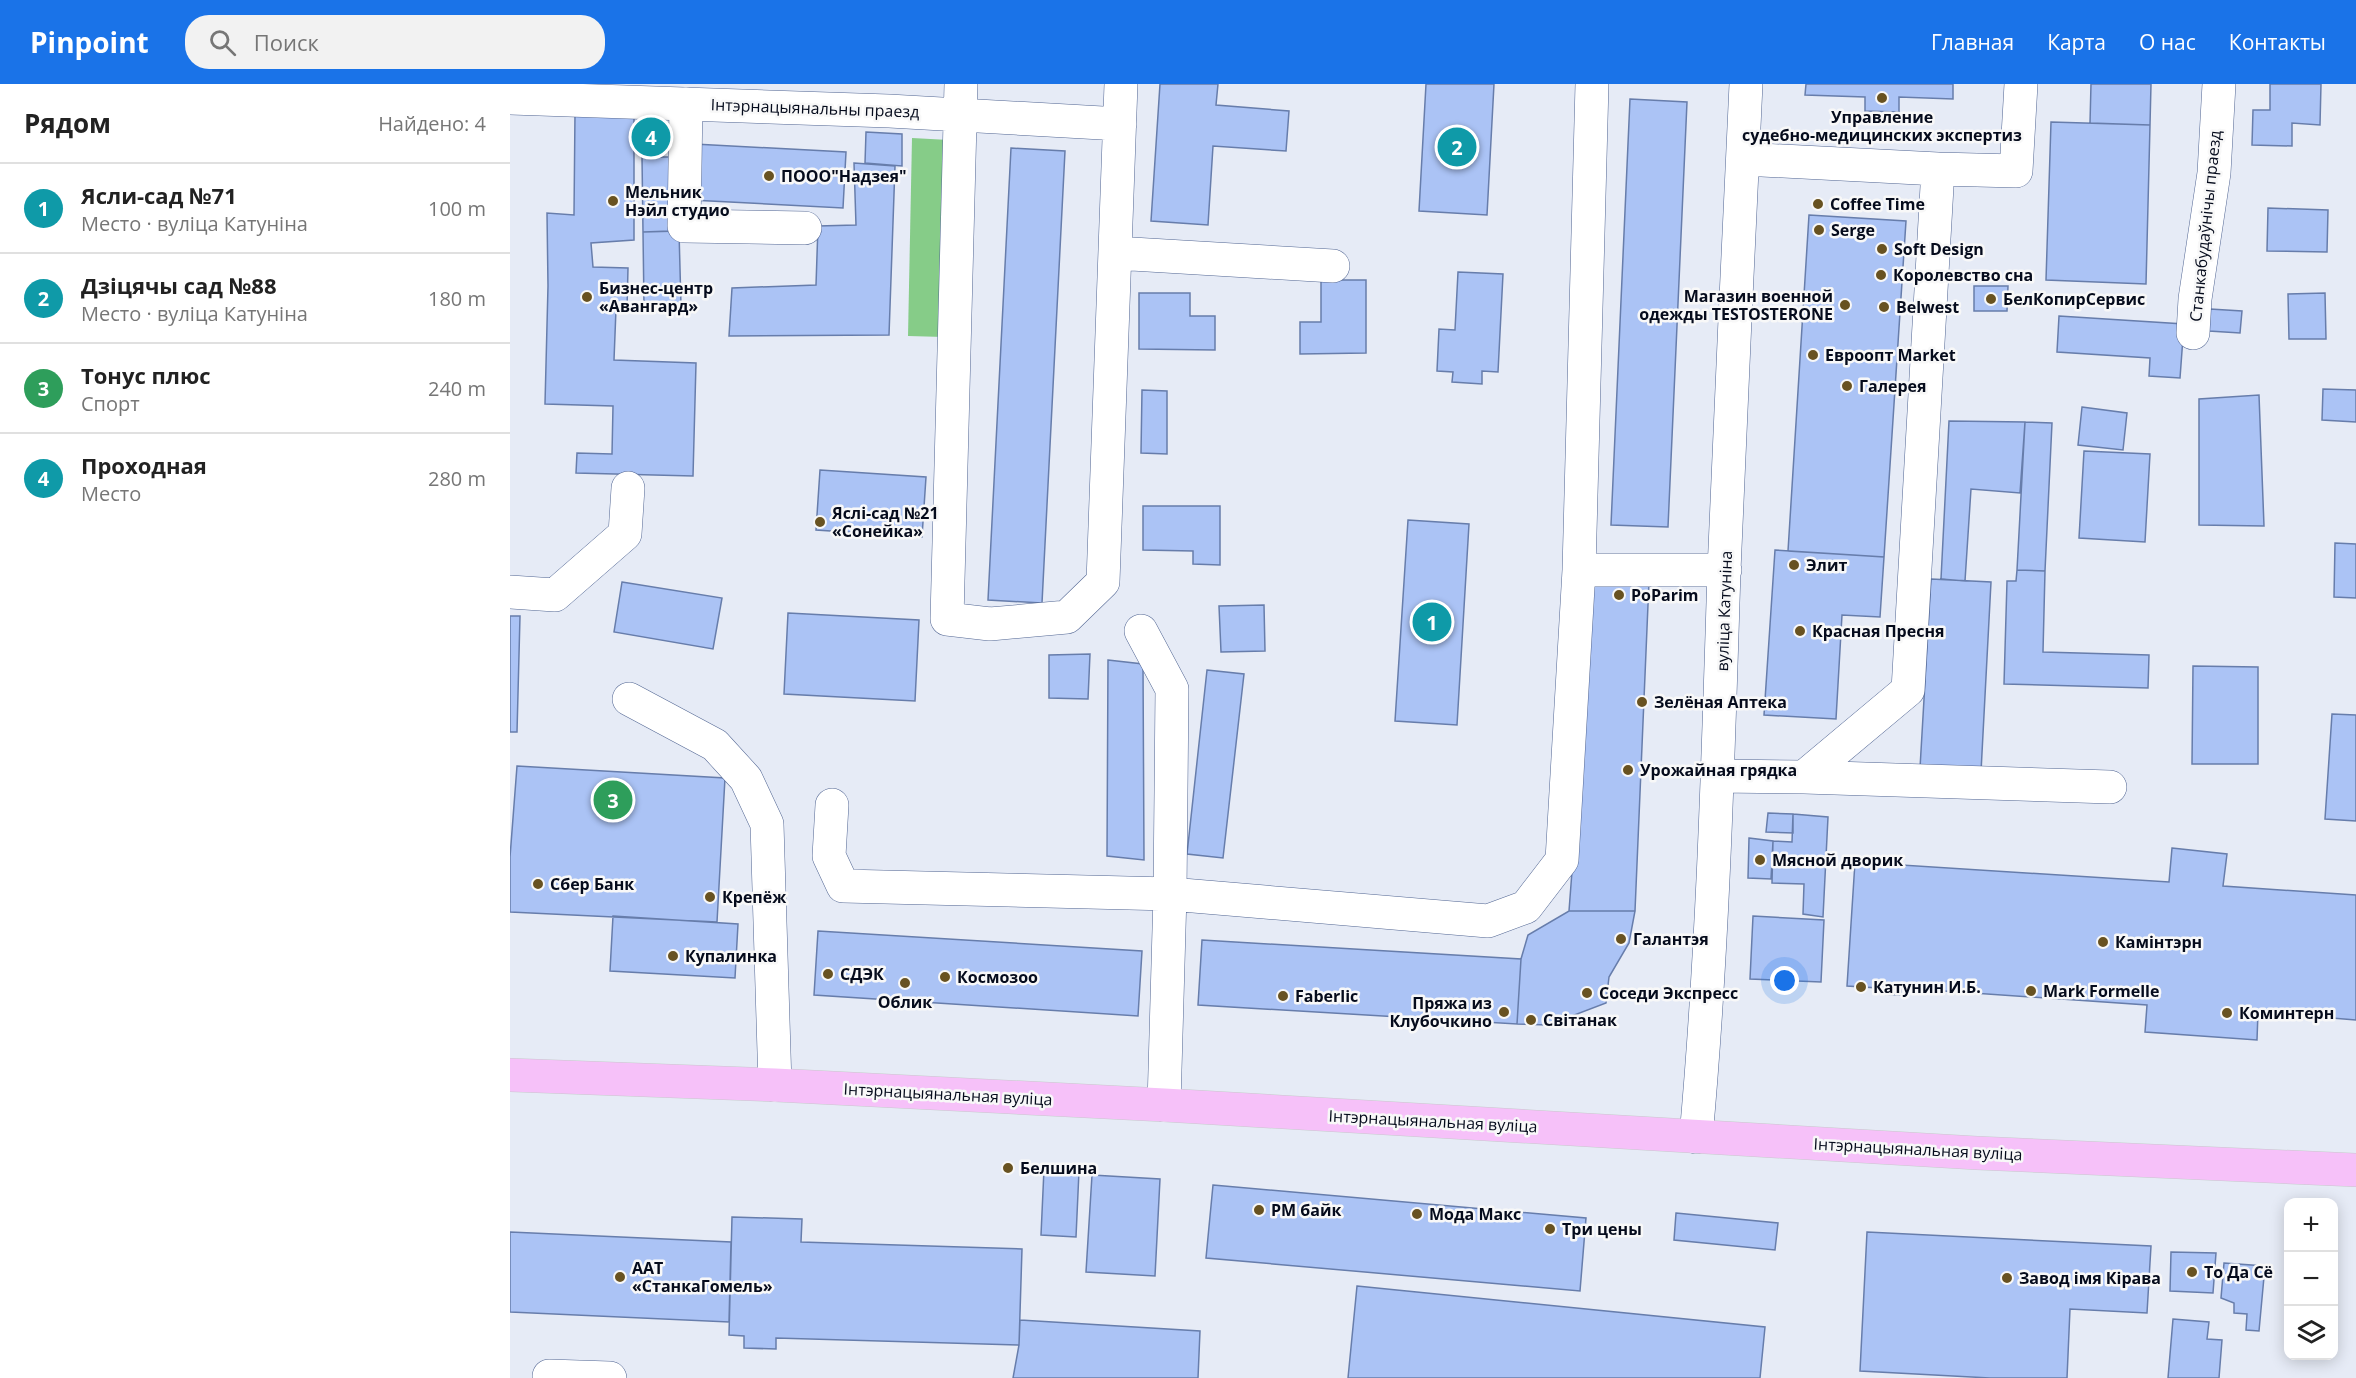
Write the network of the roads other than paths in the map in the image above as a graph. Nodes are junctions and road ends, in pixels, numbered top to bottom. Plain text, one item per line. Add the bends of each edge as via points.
1 (1121, 84) edge
2 (1592, 84) edge
3 (1746, 84) edge
4 (2021, 84) edge
5 (2219, 84) edge
6 (510, 98) edge
7 (960, 99) edge
8 (686, 104) junction
9 (1120, 124) junction
10 (1743, 159) junction
11 (1938, 169) junction
12 (805, 228) dead end
13 (1115, 253) junction
14 (1333, 266) dead end
15 (2193, 333) dead end
16 (628, 488) dead end
17 (1579, 570) junction
18 (1725, 570) junction
19 (510, 592) edge
20 (1141, 631) dead end
21 (629, 699) dead end
22 (1718, 776) junction
23 (1804, 777) junction
24 (2110, 787) dead end
25 (832, 805) dead end
26 (1170, 894) junction
27 (510, 1075) edge
28 (775, 1085) junction
29 (1164, 1105) junction
30 (1696, 1137) junction
31 (2356, 1170) edge
32 (549, 1376) dead end
33 (610, 1378) edge

1 - 9 street
2 - 17 street
3 - 10 street, вуліца Катуніна
4 - 11 street via 2016,171
5 - 15 street, Станкабудаўнічы праезд via 2214,173
6 - 8 street, Інтэрнацыянальны праезд
7 - 8 street, Інтэрнацыянальны праезд via 889,111
7 - 9 street, Інтэрнацыянальны праезд
7 - 13 street via 947,619 990,624 1067,617 1103,582
8 - 12 street via 684,226
9 - 13 street
10 - 11 street
10 - 18 street, вуліца Катуніна
11 - 23 street via 1908,690
13 - 14 street
16 - 19 street via 625,534 555,595
17 - 18 street
17 - 26 street via 1562,860 1526,908 1488,921
18 - 22 street, вуліца Катуніна
20 - 26 street via 1172,689
21 - 28 street via 715,745 746,779 766,824
22 - 23 street
22 - 30 street, вуліца Катуніна
23 - 24 street
25 - 26 street via 829,856 843,886
26 - 29 street
27 - 28 main road, Інтэрнацыянальная вуліца
28 - 29 main road, Інтэрнацыянальная вуліца
29 - 30 main road, Інтэрнацыянальная вуліца
30 - 31 main road, Інтэрнацыянальная вуліца
32 - 33 street

